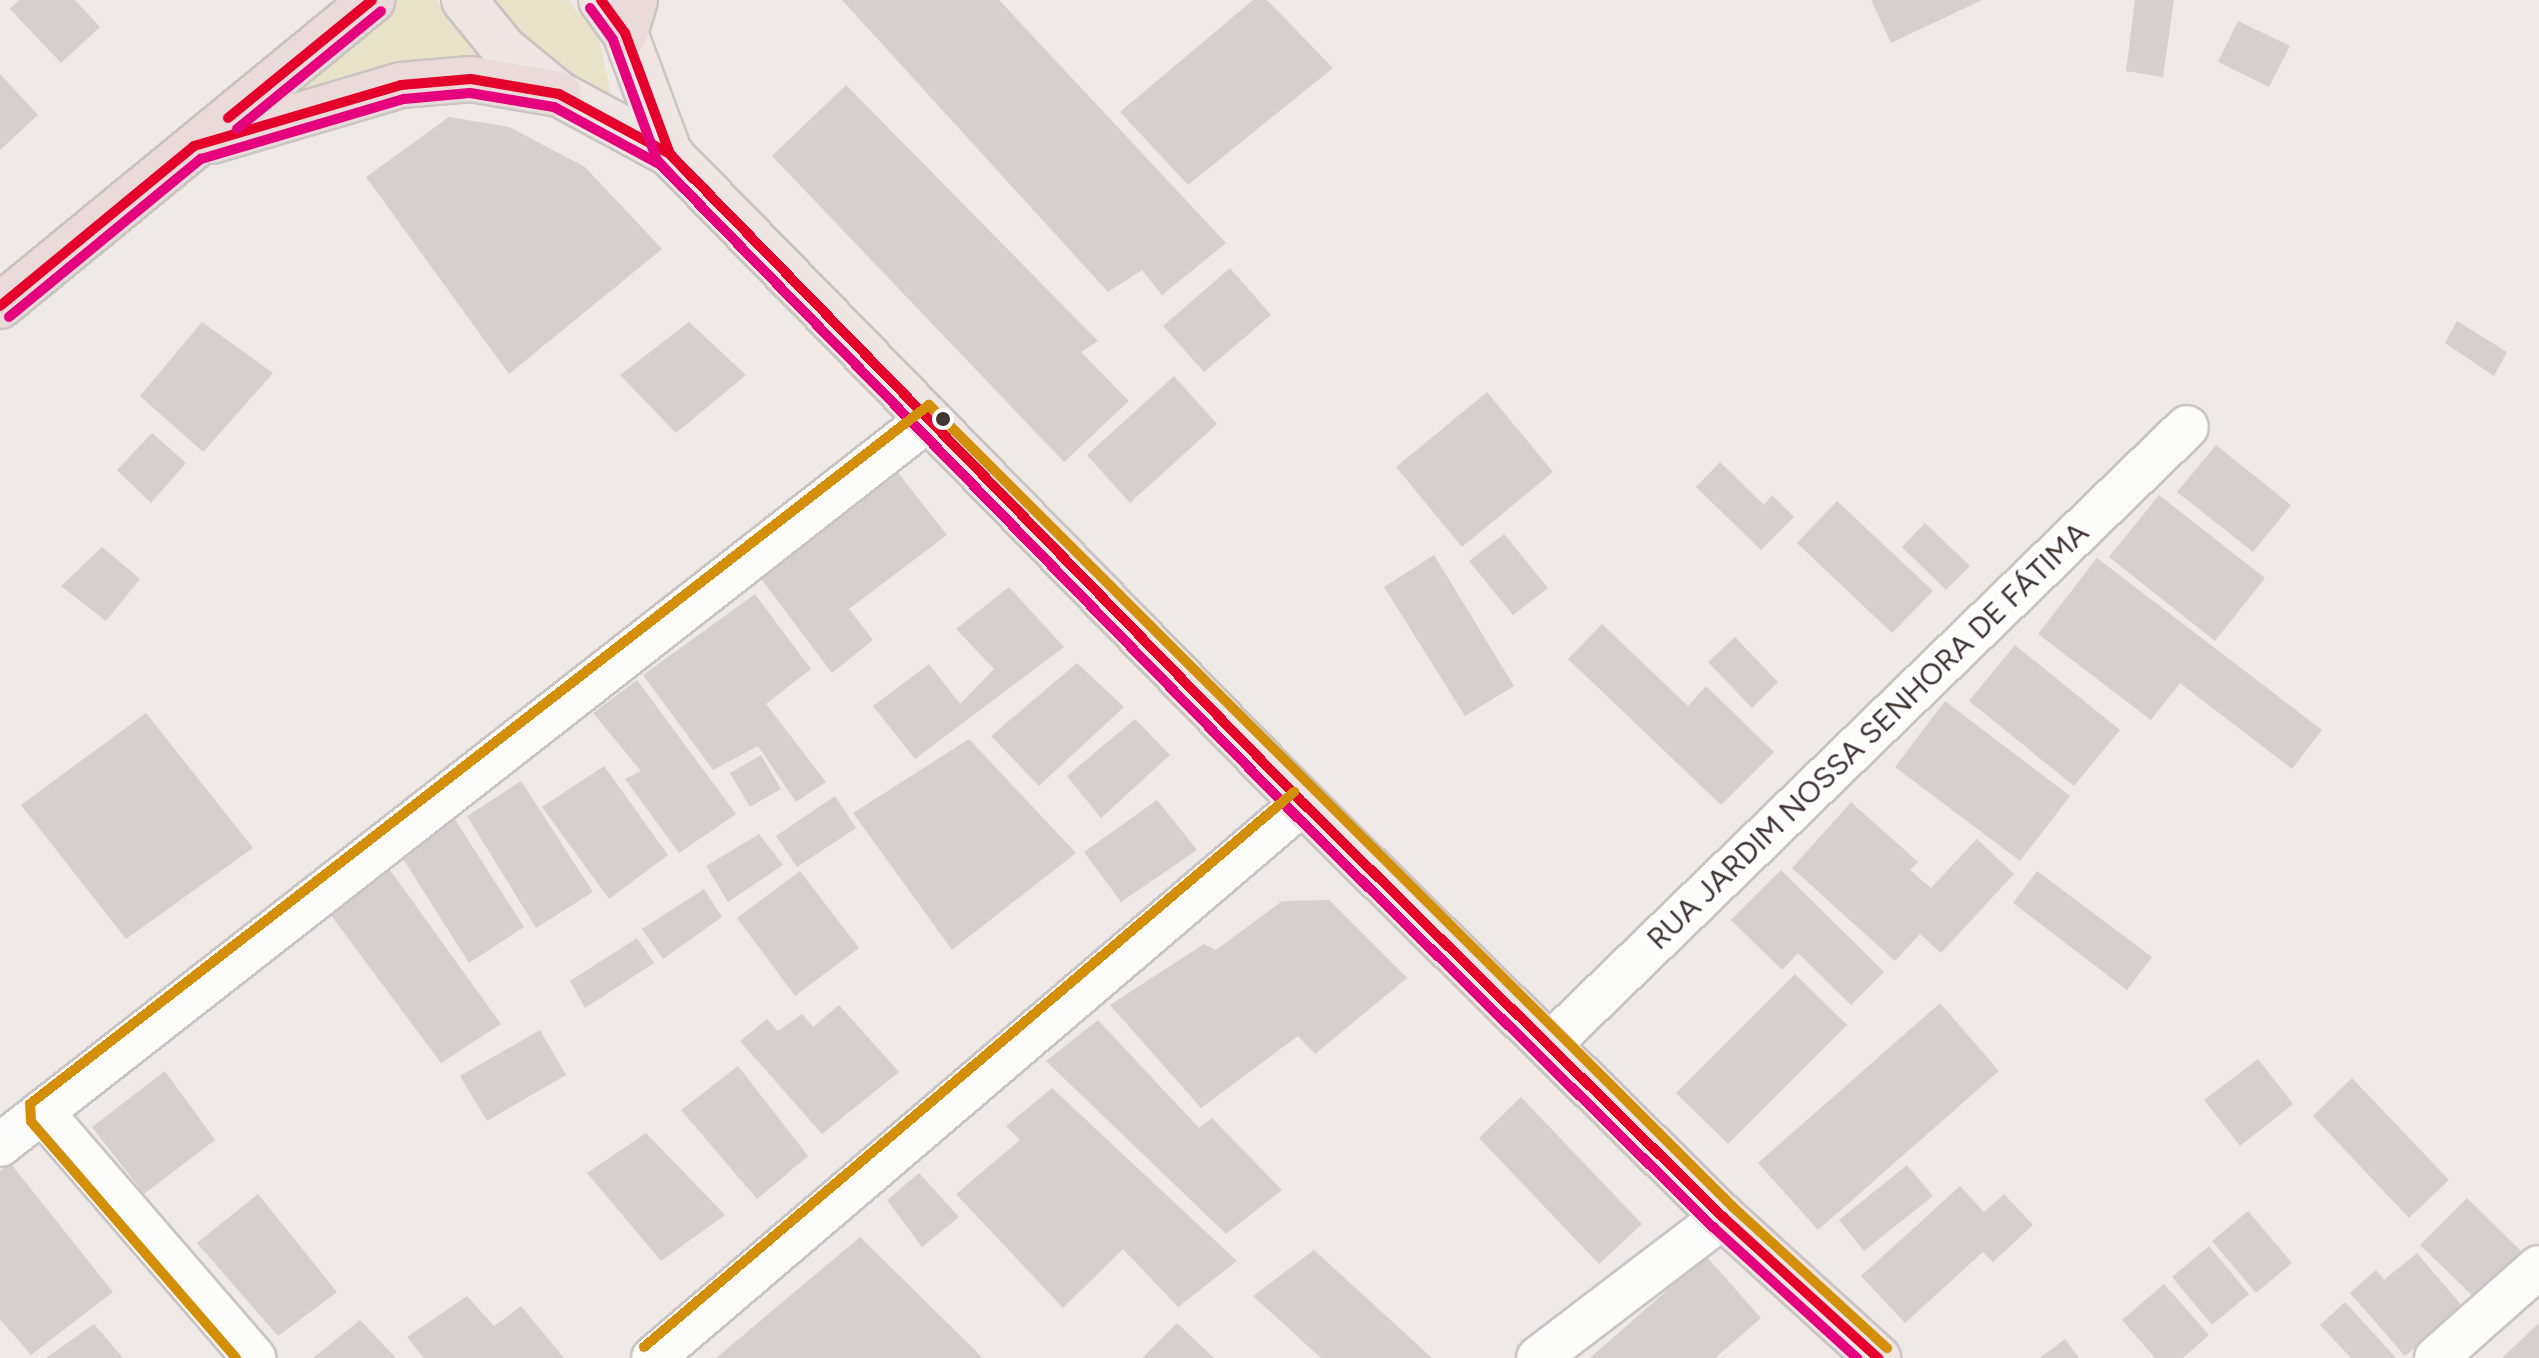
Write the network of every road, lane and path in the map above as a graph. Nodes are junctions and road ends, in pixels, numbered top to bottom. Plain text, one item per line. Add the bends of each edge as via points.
1 (372, 0) edge
2 (464, 0) edge
3 (620, 11) edge
4 (559, 94) junction
5 (194, 146) junction
6 (670, 154) junction
7 (0, 306) edge
8 (929, 419) junction
9 (2187, 427) dead end
10 (1303, 803) junction
11 (1549, 1045) junction
12 (42, 1112) junction
13 (0, 1145) edge
14 (1723, 1217) junction
15 (2539, 1267) edge
16 (254, 1358) edge
17 (653, 1358) edge
18 (1538, 1358) edge
19 (1878, 1358) edge
20 (2436, 1358) edge

1 - 5 highway
2 - 4 main road via 504,49
3 - 6 main road
4 - 5 highway via 471,79 401,85
4 - 6 main road
5 - 7 highway
6 - 8 main road
8 - 10 main road
8 - 12 street
9 - 11 street, RUA JARDIM NOSSA SENHORA DE FÁTIMA
10 - 11 main road
10 - 17 street
11 - 14 main road
12 - 13 street
12 - 16 street
14 - 18 street
14 - 19 main road
15 - 20 street

